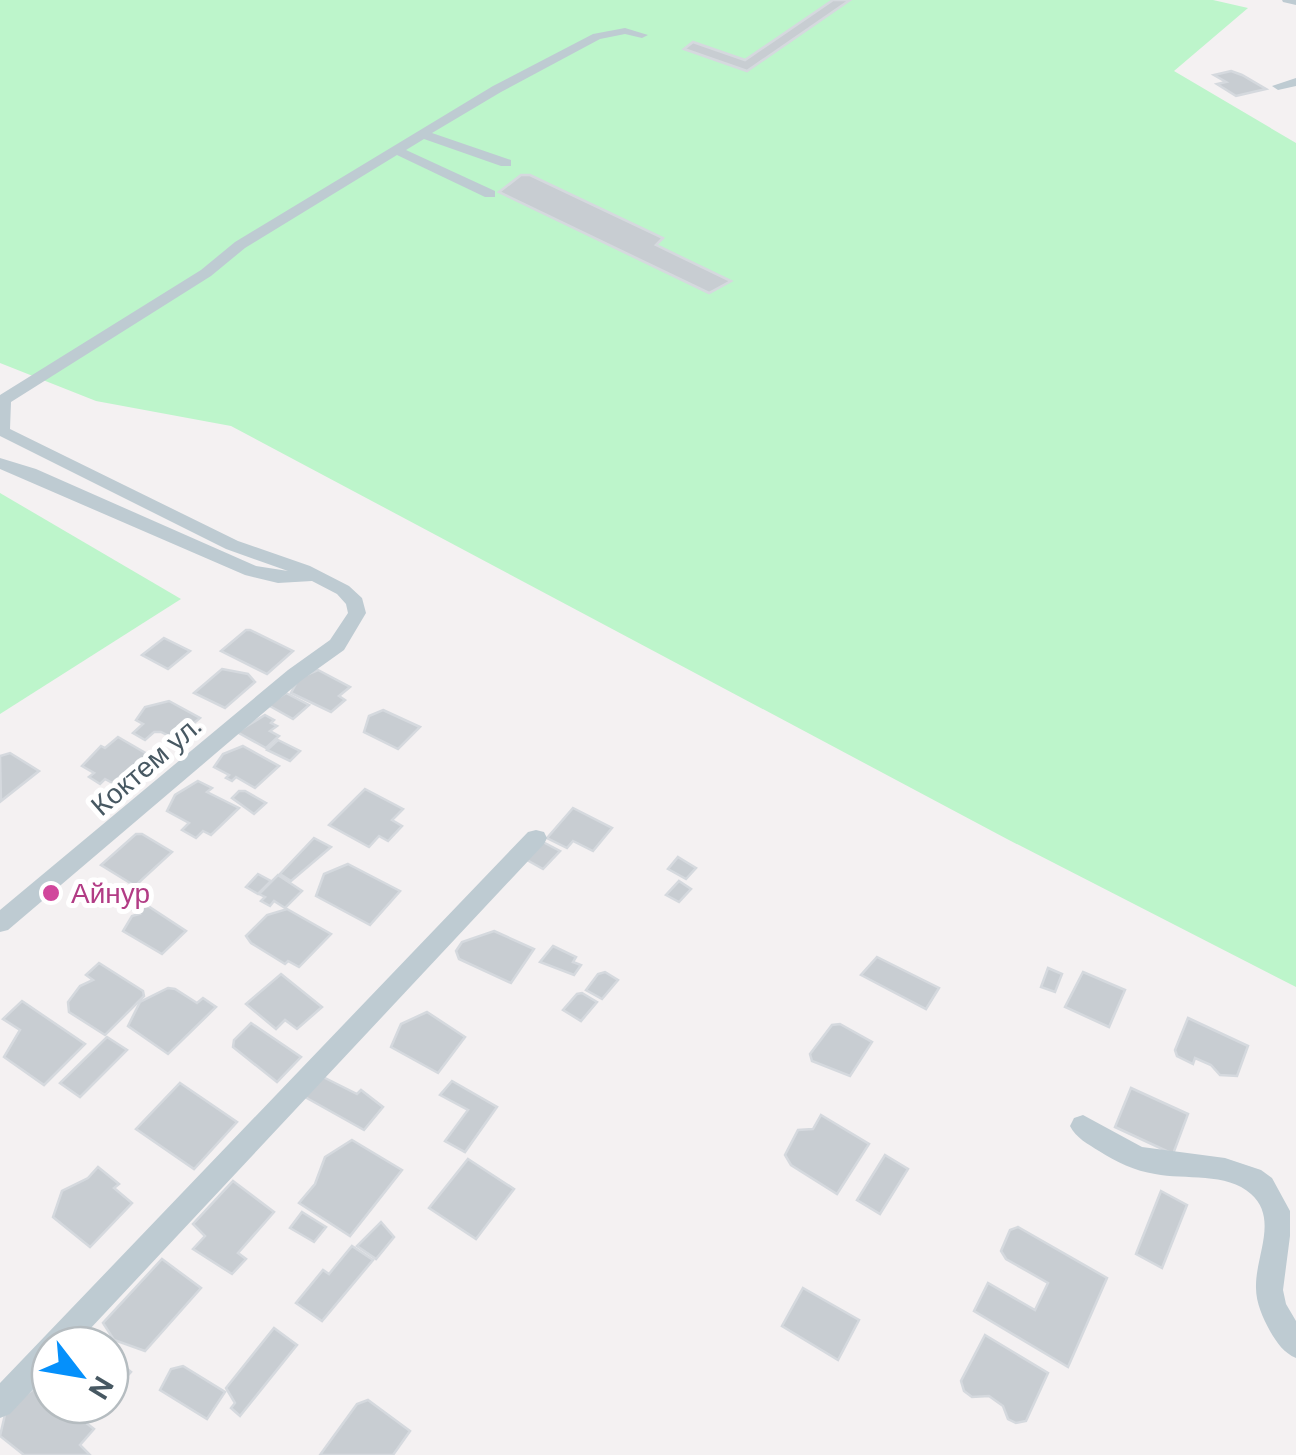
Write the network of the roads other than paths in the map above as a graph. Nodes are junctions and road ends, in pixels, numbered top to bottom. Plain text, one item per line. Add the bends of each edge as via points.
1 (1287, 0) edge
2 (1296, 2) edge
3 (595, 20) dead end
4 (642, 35) dead end
5 (597, 36) junction
6 (1296, 82) edge
7 (1278, 86) dead end
8 (422, 134) junction
9 (398, 151) junction
10 (506, 163) dead end
11 (490, 194) dead end
12 (1, 430) edge
13 (0, 463) edge
14 (315, 576) junction
15 (536, 838) dead end
16 (0, 923) edge
17 (1083, 1126) dead end
18 (75, 1325) edge
19 (1296, 1344) edge
20 (30, 1373) edge
21 (0, 1404) edge

1 - 2 street
3 - 5 street
4 - 5 street
5 - 8 street
6 - 7 street
8 - 9 street
8 - 10 street
9 - 11 street
9 - 12 street via 3,400
12 - 14 street via 232,545
13 - 14 street via 250,572
14 - 16 street, Коктем ул. via 354,602 357,613 348,633
15 - 18 street
17 - 19 street via 1150,1162 1224,1170 1262,1184 1280,1218 1270,1290 1276,1318
20 - 21 street

